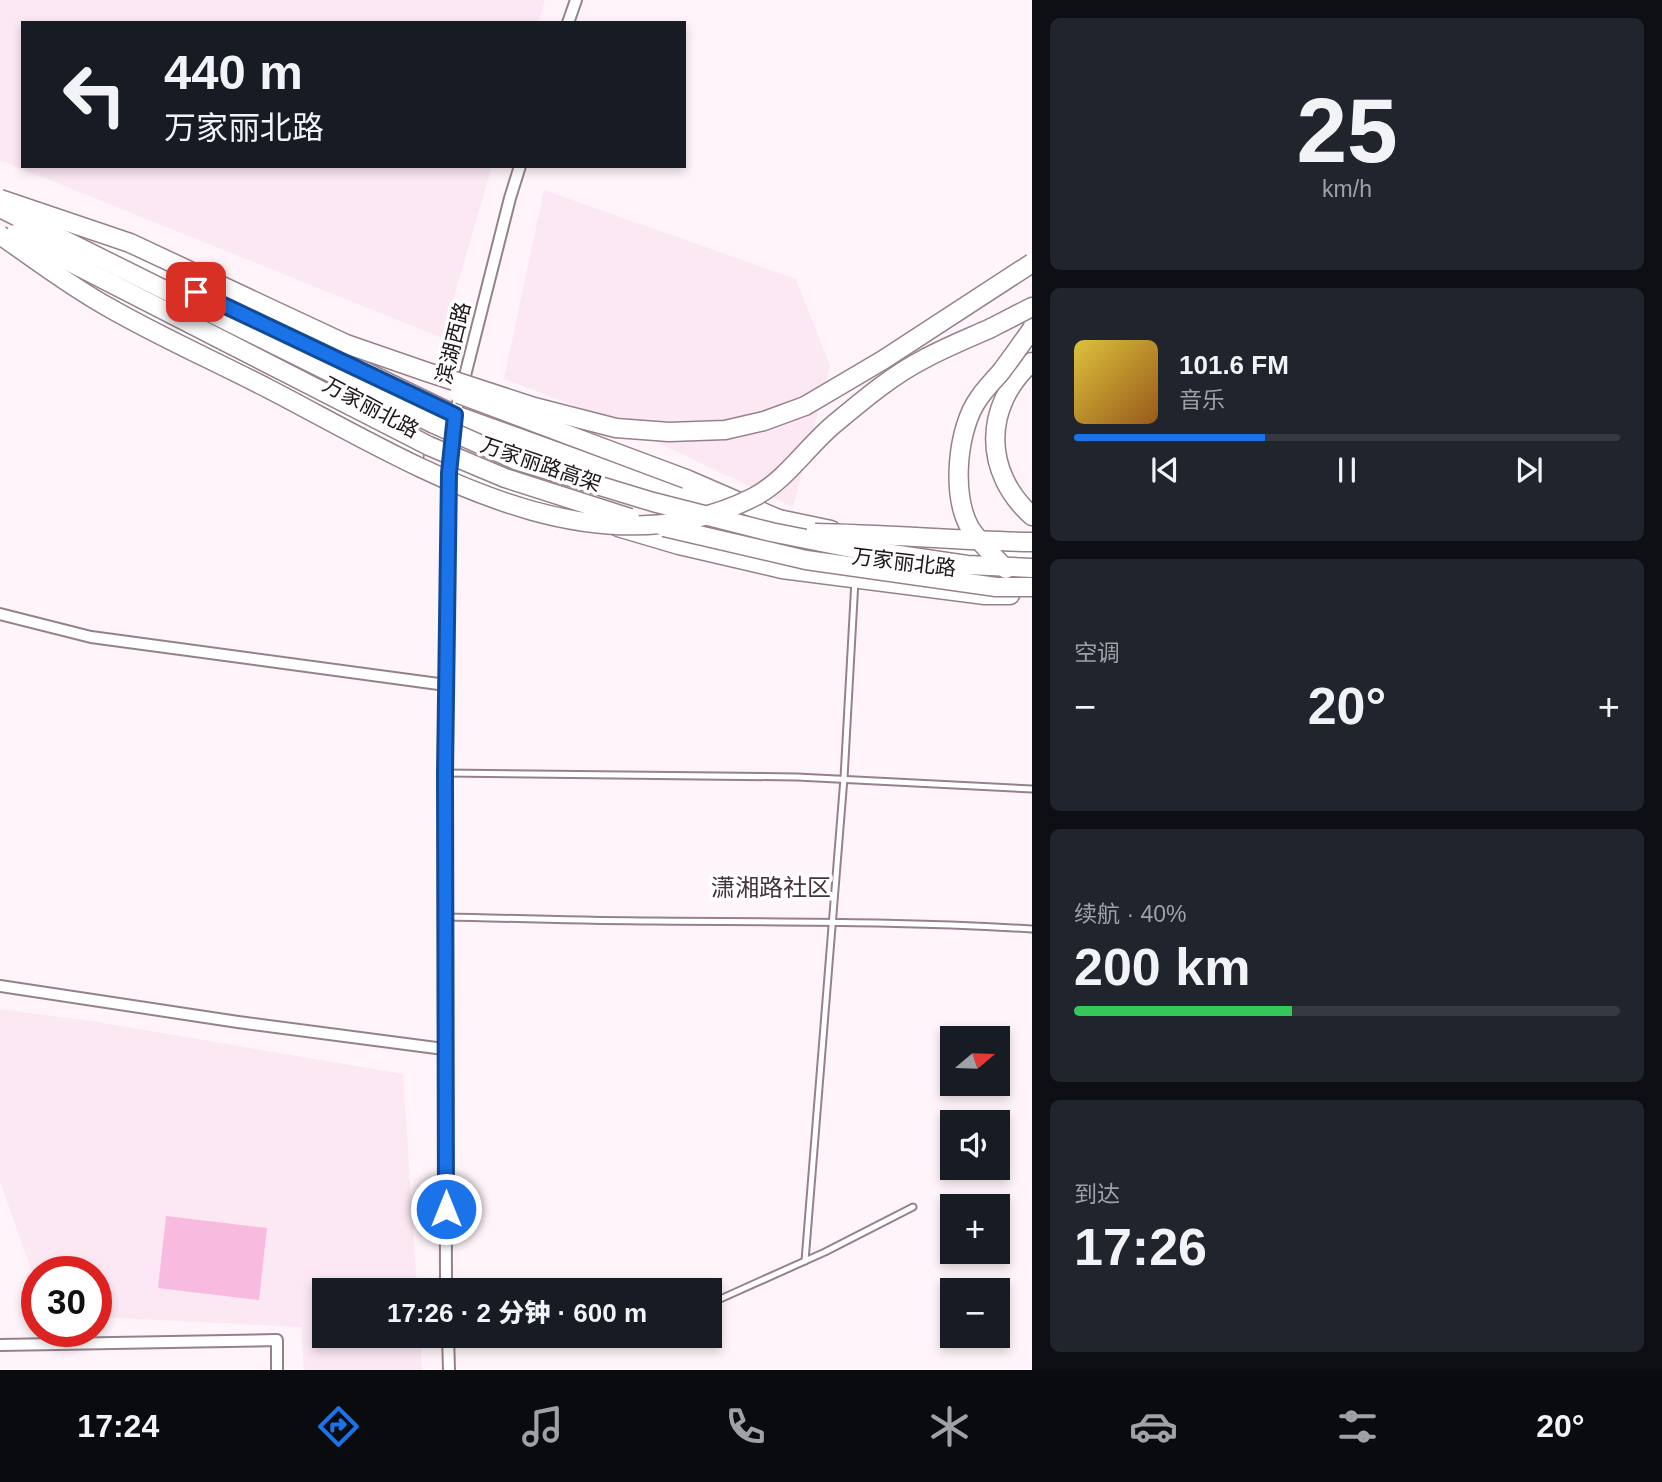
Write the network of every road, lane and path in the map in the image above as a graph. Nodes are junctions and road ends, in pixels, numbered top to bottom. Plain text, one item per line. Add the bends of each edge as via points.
1 (576, 0) edge
2 (569, 21) edge
3 (519, 168) edge
4 (0, 197) edge
5 (0, 207) edge
6 (0, 225) edge
7 (0, 235) edge
8 (0, 243) edge
9 (1032, 263) edge
10 (1032, 307) edge
11 (1032, 329) edge
12 (346, 344) junction
13 (1032, 362) edge
14 (455, 415) junction
15 (449, 473) junction
16 (1032, 516) edge
17 (777, 526) junction
18 (1032, 542) edge
19 (1032, 557) edge
20 (1032, 568) edge
21 (855, 580) dead end
22 (1032, 588) edge
23 (1032, 595) edge
24 (0, 614) edge
25 (446, 685) junction
26 (445, 773) junction
27 (844, 778) junction
28 (1032, 789) edge
29 (444, 917) junction
30 (832, 921) junction
31 (1032, 929) edge
32 (0, 986) edge
33 (444, 1049) junction
34 (913, 1208) dead end
35 (805, 1261) junction
36 (446, 1278) edge
37 (722, 1298) edge
38 (0, 1345) edge
39 (448, 1348) edge
40 (277, 1370) edge
41 (449, 1370) edge

1 - 2 street
3 - 14 street, 滨湖西路
4 - 12 main road, bridge via 130,243
4 - 14 main road, 万家丽北路
5 - 17 main road, 万家丽路高架, bridge via 422,418 518,461 653,502
6 - 22 main road, 万家丽路高架, bridge via 429,446 505,478 614,514 806,561
7 - 10 main road, bridge via 106,307 413,465 514,506 596,524 677,523 754,496 777,482 873,392 923,359
8 - 15 main road, 万家丽北路
9 - 12 main road, bridge via 805,406 725,430 616,428 534,407
11 - 22 main road, bridge via 977,399 963,430 958,472 962,507 970,526 987,550
12 - 17 main road, bridge via 426,382 685,479
13 - 16 main road via 1000,403 995,439 1000,475
14 - 15 street, 滨湖西路
14 - 17 main road, 万家丽北路
15 - 23 main road, 万家丽北路 via 680,545 782,569 985,595
15 - 25 street, 滨湖西路
17 - 18 main road, bridge
17 - 19 main road, 万家丽北路
17 - 20 main road, 万家丽路高架, bridge via 851,548 967,565
21 - 27 lane
24 - 25 street via 91,637
25 - 26 street, 滨湖西路
26 - 27 lane
26 - 29 street, 滨湖西路
27 - 28 lane
27 - 30 lane
29 - 30 lane
29 - 33 street, 滨湖西路
30 - 31 lane
30 - 35 lane
32 - 33 street
33 - 36 street, 滨湖西路
34 - 35 lane
35 - 37 lane
38 - 40 street via 277,1340
39 - 41 street

